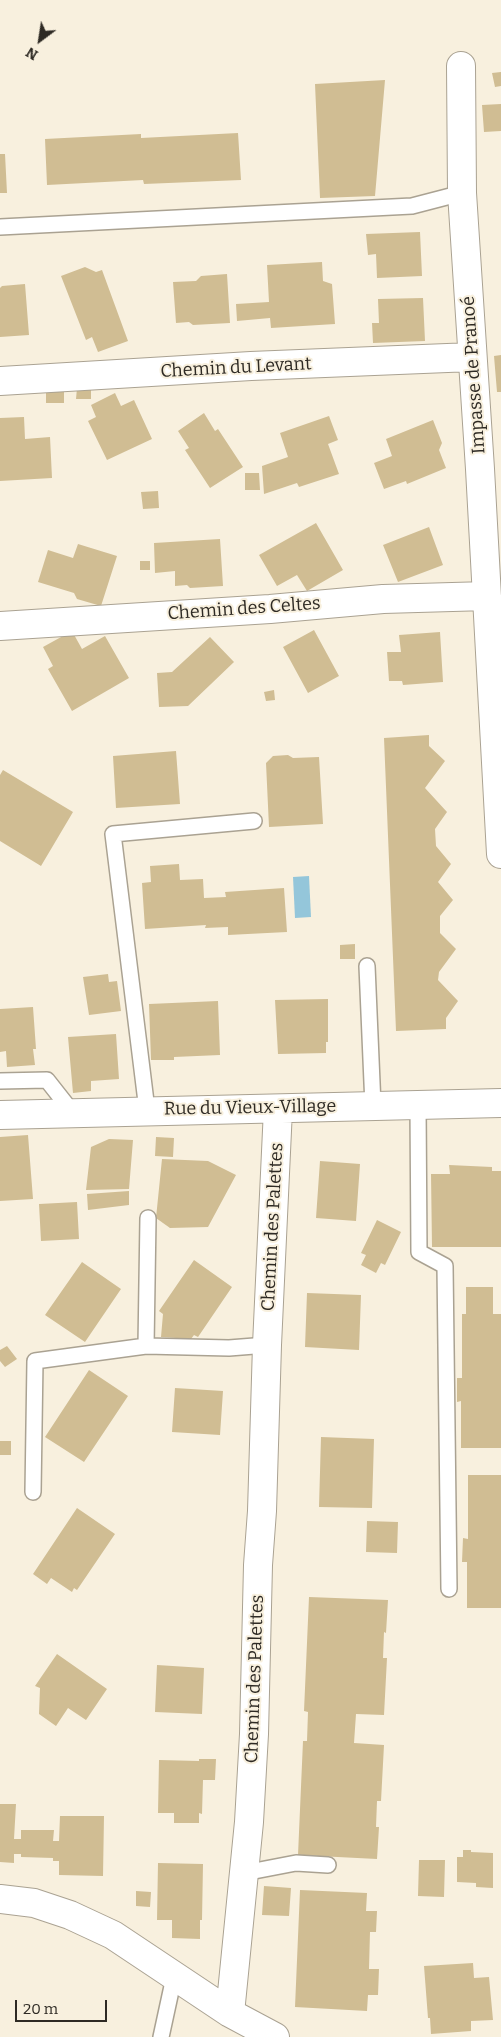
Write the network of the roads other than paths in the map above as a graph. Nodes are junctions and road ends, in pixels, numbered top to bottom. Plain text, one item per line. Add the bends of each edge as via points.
1 (461, 66) dead end
2 (462, 193) junction
3 (0, 227) edge
4 (472, 357) junction
5 (0, 382) edge
6 (487, 596) junction
7 (0, 626) edge
8 (497, 684) edge
9 (254, 821) dead end
10 (501, 854) edge
11 (368, 966) dead end
12 (0, 1081) edge
13 (501, 1103) edge
14 (418, 1105) junction
15 (373, 1106) junction
16 (278, 1108) junction
17 (147, 1110) junction
18 (73, 1114) junction
19 (0, 1115) edge
20 (148, 1218) dead end
21 (267, 1345) junction
22 (146, 1346) junction
23 (32, 1492) dead end
24 (449, 1589) dead end
25 (328, 1865) dead end
26 (244, 1873) junction
27 (0, 1899) edge
28 (174, 1977) junction
29 (230, 2013) junction
30 (161, 2037) edge
31 (275, 2037) edge

1 - 2 street, Impasse de Pranoé
2 - 3 lane via 412,206
2 - 4 street, Impasse de Pranoé
4 - 5 street, Chemin du Levant via 251,366
4 - 6 street, Impasse de Pranoé
6 - 7 street, Chemin des Celtes via 383,599
6 - 8 street, Impasse de Pranoé
8 - 10 street, Impasse de Pranoé
9 - 17 lane via 113,834
11 - 15 lane
12 - 18 lane via 47,1080
13 - 14 street, Rue du Vieux-Village
14 - 15 street, Rue du Vieux-Village
14 - 24 lane via 419,1252 445,1266
15 - 16 street, Rue du Vieux-Village
16 - 17 street, Rue du Vieux-Village
16 - 21 street, Chemin des Palettes
17 - 18 street, Rue du Vieux-Village
18 - 19 street, Rue du Vieux-Village
20 - 22 lane
21 - 22 lane via 229,1348
21 - 26 street, Chemin des Palettes via 254,1734
22 - 23 lane via 35,1361
25 - 26 lane via 296,1864
26 - 29 street, Chemin des Palettes
27 - 28 street via 34,1903 70,1915 113,1935
28 - 29 street
28 - 30 lane
29 - 31 street

